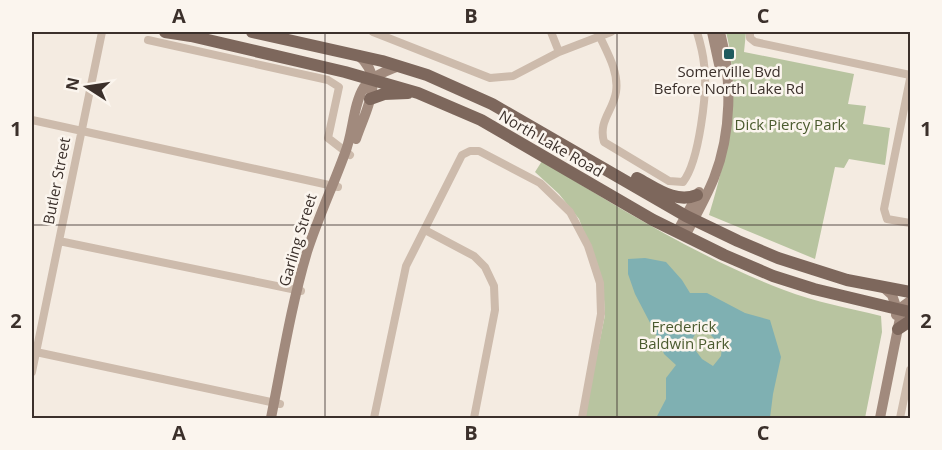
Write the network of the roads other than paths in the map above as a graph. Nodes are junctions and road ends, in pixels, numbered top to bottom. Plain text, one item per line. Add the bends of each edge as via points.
1 (102, 32) edge
2 (165, 32) edge
3 (252, 32) edge
4 (373, 32) edge
5 (551, 32) edge
6 (611, 32) edge
7 (697, 32) edge
8 (712, 32) edge
9 (720, 32) edge
10 (750, 32) edge
11 (600, 37) junction
12 (148, 40) dead end
13 (559, 52) junction
14 (358, 55) junction
15 (399, 66) junction
16 (910, 77) edge
17 (373, 79) junction
18 (418, 93) junction
19 (370, 99) junction
20 (32, 120) edge
21 (81, 130) junction
22 (348, 153) junction
23 (591, 161) junction
24 (334, 186) junction
25 (698, 195) junction
26 (690, 218) junction
27 (910, 223) edge
28 (425, 230) junction
29 (681, 234) junction
30 (58, 241) junction
31 (882, 286) junction
32 (300, 290) junction
33 (910, 292) edge
34 (910, 301) edge
35 (905, 311) edge
36 (910, 321) edge
37 (898, 329) junction
38 (36, 352) junction
39 (910, 370) edge
40 (32, 372) edge
41 (277, 403) junction
42 (272, 418) edge
43 (277, 418) edge
44 (374, 418) edge
45 (474, 418) edge
46 (582, 418) edge
47 (874, 418) edge
48 (880, 418) edge
49 (900, 418) edge

1 - 21 street, Butler Street
2 - 17 main road, North Lake Road
3 - 14 main road, North Lake Road
4 - 13 street via 490,78 513,76
5 - 13 street
6 - 11 street
7 - 11 street via 705,66 703,117 690,174 683,182 669,182 604,142 601,131 616,92 615,70
8 - 25 street via 721,73 722,106 714,158
9 - 26 street via 727,67 726,127 714,176
10 - 16 street via 755,42
11 - 13 street
12 - 22 street via 328,80 339,87 328,138
14 - 15 main road, North Lake Road
14 - 17 street via 369,65
15 - 17 street
15 - 23 main road, North Lake Road via 492,104
16 - 27 street via 884,209 887,219
17 - 18 main road, North Lake Road
17 - 19 street, Garling Street
17 - 22 street, Garling Street via 364,85
18 - 19 main road via 384,94
18 - 29 main road, North Lake Road via 481,120
19 - 22 street, Garling Street
20 - 21 street
21 - 24 street
21 - 30 street, Butler Street
22 - 24 street, Garling Street
23 - 25 main road via 613,167 674,197
23 - 26 main road, North Lake Road
24 - 32 street, Garling Street via 307,251
25 - 26 street
26 - 29 street
26 - 31 main road, North Lake Road via 778,258 847,280
28 - 44 street via 406,266
28 - 45 street via 474,256 485,267 494,286 495,310
28 - 46 street via 462,155 470,151 479,151 540,183 570,212 588,246 600,283 601,314
29 - 35 main road, North Lake Road via 772,276
30 - 32 street
30 - 38 street, Butler Street
31 - 33 main road, North Lake Road
31 - 35 street
32 - 41 street, Garling Street
34 - 35 street
35 - 37 street
35 - 47 street via 894,318
36 - 37 main road
37 - 48 street
38 - 40 street, Butler Street
38 - 41 street
39 - 49 street
41 - 42 street, Garling Street
41 - 43 street, Garling Street

